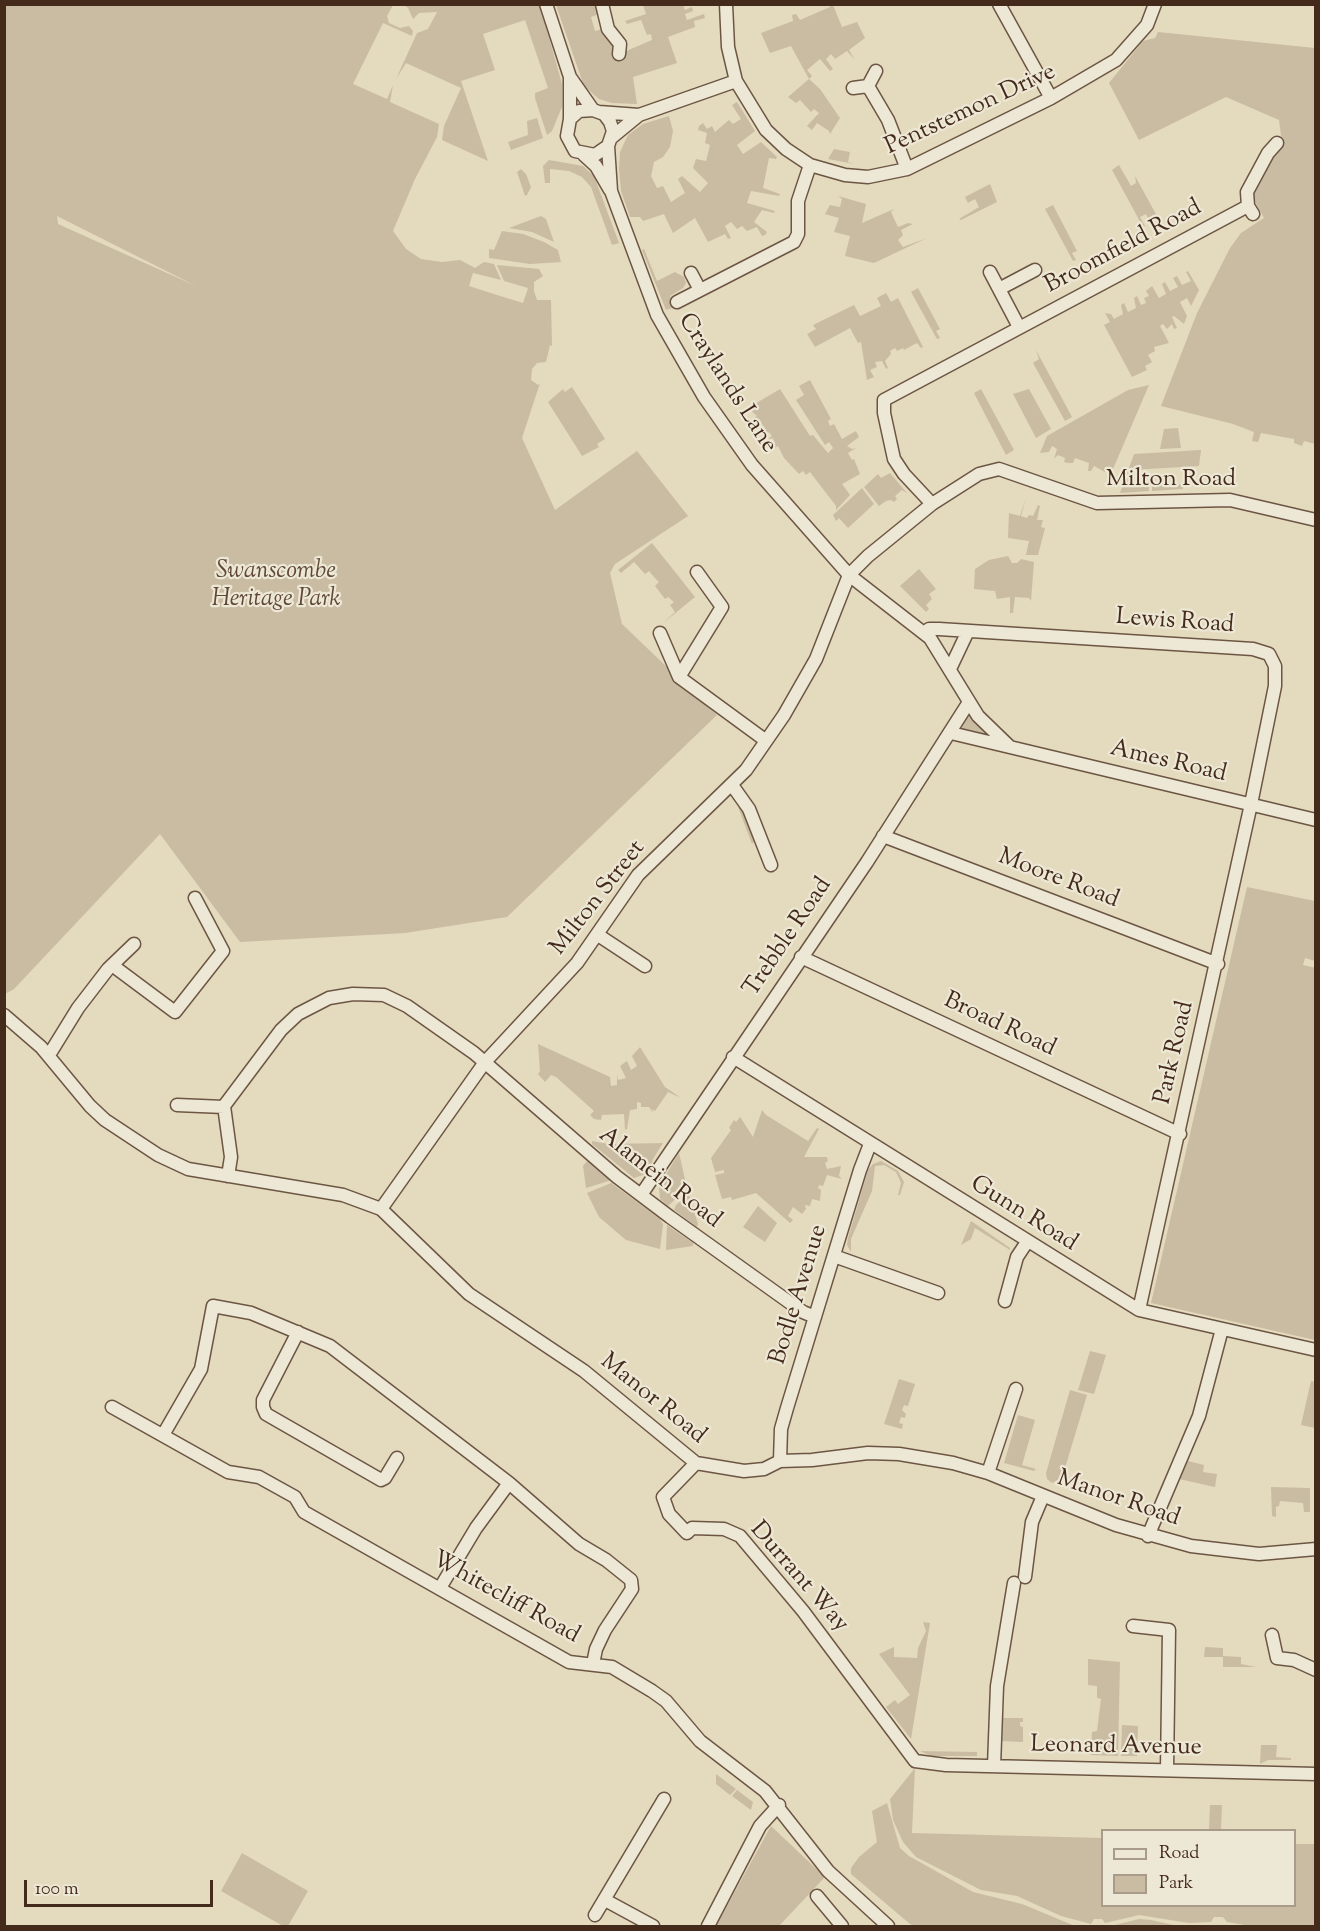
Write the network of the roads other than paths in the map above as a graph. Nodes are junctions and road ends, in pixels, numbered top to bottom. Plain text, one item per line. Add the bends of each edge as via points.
1 (546, 4) edge
2 (602, 4) edge
3 (726, 4) edge
4 (999, 4) edge
5 (1155, 4) edge
6 (619, 54) dead end
7 (876, 71) dead end
8 (570, 77) junction
9 (736, 81) junction
10 (868, 86) junction
11 (853, 88) dead end
12 (1051, 98) junction
13 (596, 111) junction
14 (639, 115) junction
15 (570, 119) junction
16 (610, 142) junction
17 (1277, 143) dead end
18 (584, 155) junction
19 (810, 165) junction
20 (907, 169) junction
21 (610, 190) junction
22 (1035, 270) dead end
23 (990, 272) dead end
24 (691, 273) dead end
25 (999, 289) junction
26 (700, 290) junction
27 (677, 302) dead end
28 (1019, 327) junction
29 (932, 504) junction
30 (1316, 520) edge
31 (697, 572) dead end
32 (849, 575) junction
33 (968, 631) junction
34 (660, 633) dead end
35 (924, 633) junction
36 (950, 669) junction
37 (679, 677) junction
38 (969, 702) junction
39 (951, 733) junction
40 (765, 740) junction
41 (1010, 747) junction
42 (732, 785) junction
43 (1251, 804) junction
44 (1316, 820) edge
45 (883, 836) junction
46 (771, 865) dead end
47 (195, 898) dead end
48 (598, 935) junction
49 (134, 944) dead end
50 (801, 957) junction
51 (1218, 964) junction
52 (112, 965) junction
53 (645, 966) dead end
54 (4, 1015) edge
55 (49, 1054) junction
56 (733, 1058) junction
57 (485, 1062) junction
58 (177, 1105) dead end
59 (224, 1107) junction
60 (1180, 1134) junction
61 (870, 1144) junction
62 (228, 1176) junction
63 (642, 1195) junction
64 (381, 1209) junction
65 (1027, 1242) junction
66 (834, 1256) junction
67 (938, 1293) dead end
68 (1005, 1301) dead end
69 (1139, 1310) junction
70 (815, 1317) junction
71 (1222, 1329) junction
72 (298, 1332) junction
73 (1316, 1350) edge
74 (1016, 1389) dead end
75 (112, 1407) dead end
76 (163, 1435) junction
77 (396, 1458) dead end
78 (780, 1461) junction
79 (696, 1463) junction
80 (988, 1473) junction
81 (508, 1483) junction
82 (1043, 1496) junction
83 (1148, 1536) junction
84 (1316, 1549) edge
85 (440, 1588) junction
86 (1133, 1626) dead end
87 (1272, 1635) dead end
88 (593, 1665) junction
89 (1316, 1670) edge
90 (915, 1761) joint
91 (994, 1766) junction
92 (1167, 1770) junction
93 (1316, 1774) edge
94 (664, 1799) dead end
95 (779, 1805) junction
96 (817, 1896) dead end
97 (605, 1900) junction
98 (595, 1915) dead end
99 (653, 1926) edge
100 (708, 1926) edge
101 (842, 1926) edge
102 (888, 1926) edge

1 - 8 street, Craylands Lane
2 - 6 street via 609,30 620,45
3 - 9 street, Pentstemon Drive via 729,51
4 - 12 street
5 - 12 street, Pentstemon Drive via 1147,25 1116,60
7 - 10 street
8 - 13 street, Craylands Lane
8 - 15 street, Craylands Lane
9 - 14 street
9 - 19 street, Pentstemon Drive via 770,134
10 - 11 street
10 - 20 street via 888,120
12 - 20 street, Pentstemon Drive
13 - 14 street
13 - 15 street via 579,111
13 - 16 street, Craylands Lane via 610,122
14 - 16 street
15 - 18 street, Craylands Lane via 568,142
16 - 18 street via 598,154
16 - 21 street, Craylands Lane
17 - 28 street, Broomfield Road via 1248,190 1250,210
18 - 21 street, Craylands Lane
19 - 20 street, Pentstemon Drive via 851,176 878,176
19 - 26 street via 798,201 798,234 794,242
21 - 32 street, Craylands Lane via 657,315 704,397 752,465
22 - 25 street
23 - 25 street
24 - 26 street
25 - 28 street
26 - 27 street
28 - 29 street, Broomfield Road via 883,402 894,459
29 - 30 street, Milton Road via 979,474 999,469 1097,502 1230,500
29 - 32 street, Milton Road
31 - 37 street via 722,607
32 - 35 street, Ames Road
32 - 40 street, Milton Street via 821,650
33 - 35 street, Lewis Road via 929,629
33 - 36 street
33 - 43 street, Lewis Road via 1244,648 1266,653 1273,661 1276,677
34 - 37 street
35 - 36 street, Ames Road
36 - 38 street, Ames Road
37 - 40 street
38 - 39 street, Trebble Road
38 - 41 street, Ames Road
39 - 41 street, Ames Road
39 - 45 street, Trebble Road
40 - 42 street, Milton Street
41 - 43 street, Ames Road
42 - 46 street via 749,809
42 - 48 street, Milton Street via 645,867
43 - 44 street, Ames Road
43 - 51 street, Park Road
45 - 50 street, Trebble Road
45 - 51 street, Moore Road
47 - 52 street via 223,951 174,1012
48 - 53 street
48 - 57 street, Milton Street via 568,974
49 - 52 street
50 - 56 street, Trebble Road
50 - 60 street, Broad Road
51 - 60 street, Park Road
52 - 55 street
54 - 55 street, Manor Road
55 - 62 street, Manor Road via 90,1106 129,1138 188,1169
56 - 61 street, Gunn Road
56 - 63 street, Trebble Road
57 - 59 street, Alamein Road via 395,999 374,994 342,995 315,1004 291,1019
57 - 63 street, Alamein Road
57 - 64 street, Milton Street
58 - 59 street
59 - 62 street via 231,1155
60 - 69 street, Park Road
61 - 65 street, Gunn Road
61 - 66 street, Bodle Avenue
62 - 64 street, Manor Road via 346,1195
63 - 70 street, Alamein Road via 791,1304
64 - 79 street, Manor Road via 469,1294 584,1371
65 - 68 street via 1018,1254
65 - 69 street, Gunn Road
66 - 67 street
66 - 70 street, Bodle Avenue
69 - 71 street, Gunn Road
70 - 78 street, Bodle Avenue via 781,1429
71 - 73 street, Gunn Road
71 - 83 street via 1199,1416
72 - 76 street via 251,1313 213,1306 201,1369
72 - 77 street via 263,1400 262,1407 269,1417 381,1480
72 - 81 street via 340,1352
74 - 80 street
75 - 76 street, Whitecliff Road
76 - 85 street, Whitecliff Road via 228,1472 259,1477 295,1497 304,1512
78 - 79 street, Manor Road via 764,1469 744,1471
78 - 80 street, Manor Road via 892,1454 953,1463
79 - 90 street, Durrant Way via 663,1497 669,1514 687,1533 692,1528 724,1530 743,1539 803,1611
80 - 82 street, Manor Road
81 - 85 street
81 - 88 street via 632,1583 600,1639
82 - 83 street, Manor Road
82 - 91 street via 1032,1522 997,1686
83 - 84 street, Manor Road via 1236,1553
85 - 88 street, Whitecliff Road via 569,1662
86 - 92 street via 1169,1630
87 - 89 street via 1276,1658 1294,1660
88 - 95 street, Whitecliff Road via 612,1667 664,1698 700,1741
90 - 91 street, Leonard Avenue
91 - 92 street, Leonard Avenue
92 - 93 street, Leonard Avenue
94 - 97 street
95 - 100 street via 760,1826
95 - 102 street, Whitecliff Road via 828,1871
96 - 101 street
97 - 98 street
97 - 99 street

